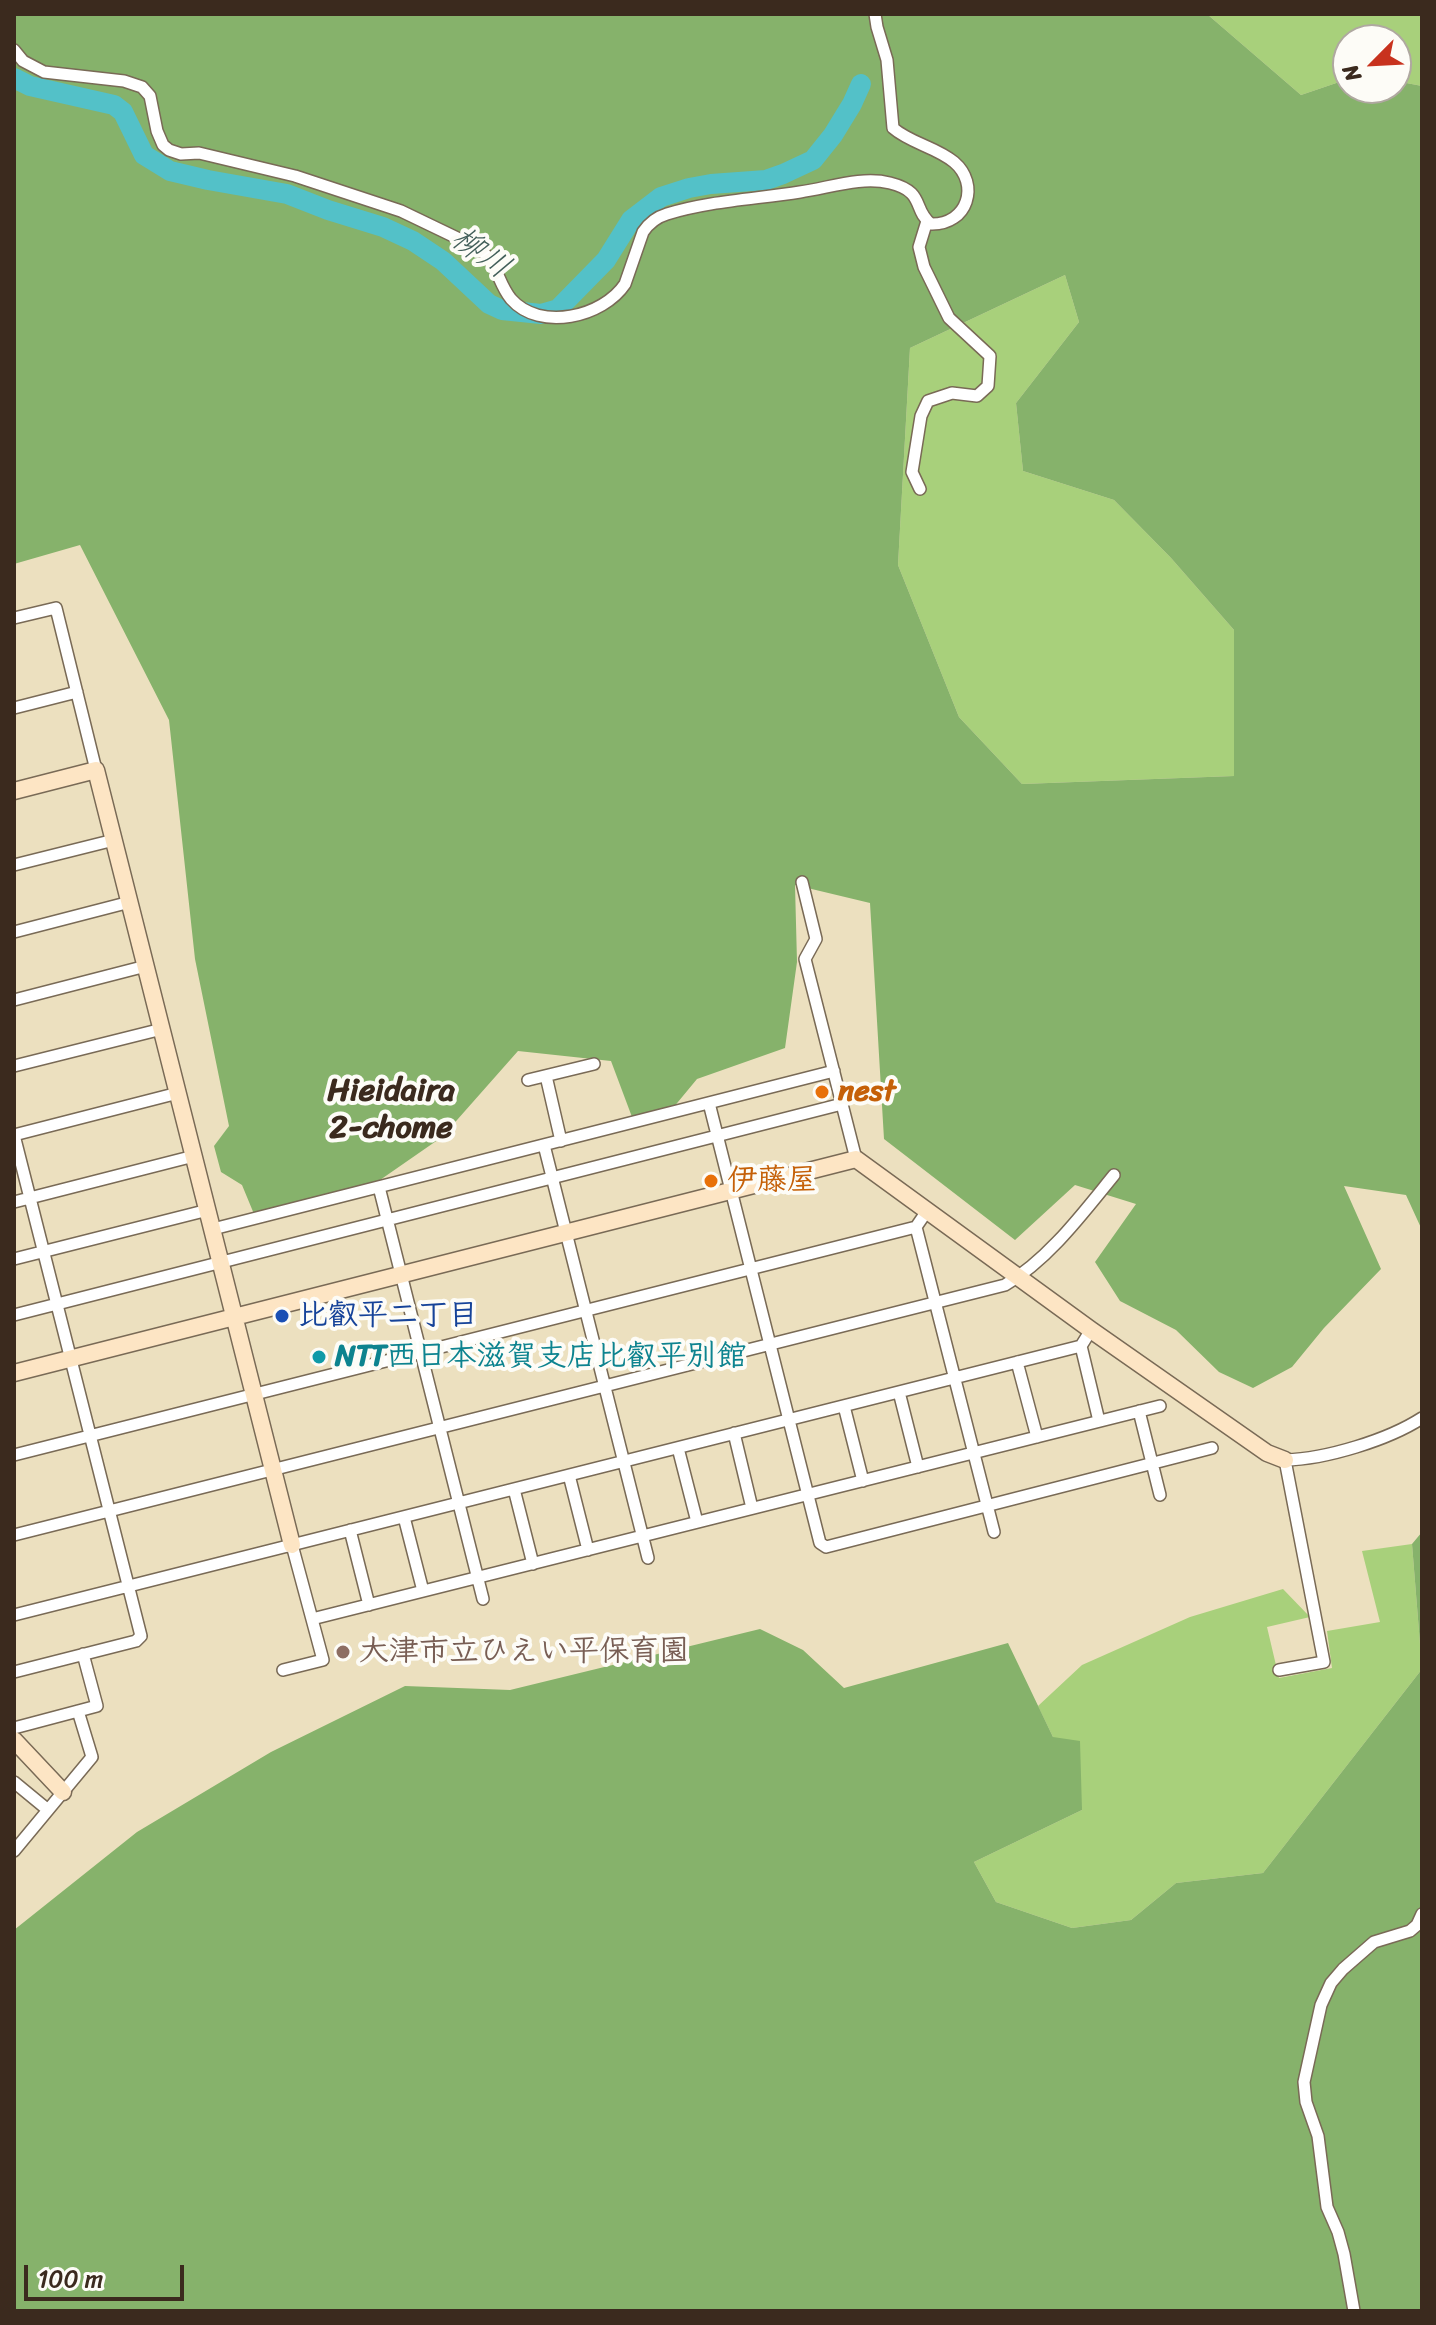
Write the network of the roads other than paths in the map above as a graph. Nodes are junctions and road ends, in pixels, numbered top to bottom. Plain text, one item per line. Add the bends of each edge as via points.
1 (875, 14) edge
2 (14, 50) edge
3 (927, 221) junction
4 (920, 489) dead end
5 (14, 618) edge
6 (77, 692) junction
7 (14, 708) edge
8 (96, 770) junction
9 (14, 791) edge
10 (114, 840) junction
11 (14, 865) edge
12 (802, 882) dead end
13 (130, 902) junction
14 (14, 932) edge
15 (146, 966) junction
16 (14, 1000) edge
17 (162, 1029) junction
18 (594, 1064) dead end
19 (14, 1066) edge
20 (834, 1071) junction
21 (546, 1076) junction
22 (528, 1080) dead end
23 (178, 1093) junction
24 (709, 1103) junction
25 (842, 1104) junction
26 (14, 1135) edge
27 (717, 1136) junction
28 (561, 1141) junction
29 (544, 1145) junction
30 (194, 1156) junction
31 (856, 1159) junction
32 (1114, 1175) dead end
33 (552, 1178) junction
34 (379, 1187) junction
35 (731, 1191) junction
36 (30, 1198) junction
37 (14, 1202) edge
38 (208, 1210) junction
39 (927, 1211) junction
40 (387, 1220) junction
41 (916, 1227) junction
42 (213, 1229) junction
43 (566, 1233) junction
44 (44, 1252) junction
45 (14, 1259) edge
46 (221, 1263) junction
47 (751, 1269) junction
48 (401, 1275) junction
49 (1019, 1277) junction
50 (935, 1302) junction
51 (57, 1304) junction
52 (585, 1311) junction
53 (14, 1315) edge
54 (235, 1317) junction
55 (1091, 1330) junction
56 (770, 1344) junction
57 (1081, 1346) junction
58 (421, 1353) junction
59 (71, 1358) junction
60 (1017, 1362) junction
61 (14, 1373) edge
62 (955, 1378) junction
63 (604, 1386) junction
64 (899, 1392) junction
65 (254, 1395) junction
66 (844, 1406) junction
67 (1160, 1406) dead end
68 (1139, 1411) junction
69 (1422, 1418) edge
70 (789, 1420) junction
71 (1099, 1421) junction
72 (440, 1427) junction
73 (734, 1433) junction
74 (91, 1436) junction
75 (1037, 1437) junction
76 (678, 1448) junction
77 (1212, 1448) dead end
78 (974, 1453) junction
79 (14, 1455) edge
80 (1285, 1460) junction
81 (623, 1461) junction
82 (1152, 1464) junction
83 (918, 1467) junction
84 (273, 1469) junction
85 (569, 1475) junction
86 (863, 1481) junction
87 (514, 1489) junction
88 (808, 1495) junction
89 (1160, 1495) dead end
90 (459, 1503) junction
91 (987, 1506) junction
92 (752, 1508) junction
93 (109, 1511) junction
94 (404, 1517) junction
95 (697, 1522) junction
96 (350, 1530) junction
97 (994, 1532) dead end
98 (14, 1535) edge
99 (642, 1536) junction
100 (292, 1545) junction
101 (588, 1550) junction
102 (648, 1558) dead end
103 (533, 1564) junction
104 (478, 1578) junction
105 (129, 1586) junction
106 (423, 1591) junction
107 (483, 1599) dead end
108 (369, 1605) junction
109 (14, 1615) edge
110 (312, 1619) junction
111 (83, 1654) junction
112 (283, 1670) dead end
113 (1279, 1670) dead end
114 (14, 1672) edge
115 (78, 1711) junction
116 (14, 1728) edge
117 (14, 1740) edge
118 (14, 1782) edge
119 (63, 1792) junction
120 (48, 1810) junction
121 (14, 1851) edge
122 (1422, 1914) edge
123 (1354, 2311) edge

1 - 3 street via 887,60 893,128 954,162 965,176 962,212 946,222
2 - 3 street via 44,72 124,81 147,90 157,131 169,150 295,176 401,211 478,248 487,254 513,300 538,314 567,316 608,302 625,284 648,225 676,212 851,182 880,182 914,195
3 - 4 street via 919,247 924,267 949,318 990,356 988,386 977,396 952,393 928,401 912,472
5 - 6 street via 56,608
6 - 7 street
6 - 8 street
8 - 9 street
8 - 10 street
10 - 11 street
10 - 13 street
12 - 20 street via 816,939 805,959
13 - 14 street
13 - 15 street
15 - 16 street
15 - 17 street
17 - 19 street
17 - 23 street
18 - 21 street
20 - 24 street
20 - 25 street
21 - 22 street
21 - 28 street
23 - 26 street
23 - 30 street
24 - 27 street
24 - 28 street
25 - 27 street
25 - 31 street
26 - 36 street
27 - 33 street
27 - 35 street
28 - 29 street
29 - 33 street
29 - 34 street
30 - 36 street
30 - 38 street
31 - 35 street
31 - 39 street
32 - 49 street via 1073,1225
33 - 40 street
33 - 43 street
34 - 40 street
34 - 42 street
35 - 43 street
35 - 47 street
36 - 37 street
36 - 44 street
38 - 42 street
38 - 44 street
39 - 41 street
39 - 49 street
40 - 46 street
40 - 48 street
41 - 47 street
41 - 50 street
42 - 46 street
43 - 48 street
43 - 52 street
44 - 45 street
44 - 51 street
46 - 51 street
46 - 54 street
47 - 52 street
47 - 56 street
48 - 54 street
48 - 58 street
49 - 50 street
49 - 55 street
50 - 56 street
50 - 62 street
51 - 53 street
51 - 59 street
52 - 58 street
52 - 63 street
54 - 59 street
54 - 65 street
55 - 57 street
55 - 80 street via 1267,1453
56 - 63 street
56 - 70 street
57 - 60 street
57 - 71 street
58 - 65 street
58 - 72 street
59 - 61 street
59 - 74 street
60 - 62 street
60 - 75 street
62 - 64 street
62 - 78 street
63 - 72 street
63 - 81 street
64 - 66 street
64 - 83 street
65 - 74 street
65 - 84 street
66 - 70 street
66 - 86 street
67 - 68 street
68 - 71 street
68 - 82 street
69 - 80 street via 1346,1449
70 - 73 street
70 - 88 street
71 - 75 street
72 - 84 street
72 - 90 street
73 - 76 street
73 - 92 street
74 - 79 street
74 - 93 street
75 - 78 street
76 - 81 street
76 - 95 street
77 - 82 street
78 - 83 street
78 - 91 street
80 - 113 street via 1324,1662
81 - 85 street
81 - 99 street
82 - 89 street
82 - 91 street
83 - 86 street
84 - 93 street
84 - 100 street
85 - 87 street
85 - 101 street
86 - 88 street
87 - 90 street
87 - 103 street
88 - 91 street via 820,1543 826,1547
88 - 92 street
90 - 94 street
90 - 104 street
91 - 97 street
92 - 95 street
93 - 98 street
93 - 105 street
94 - 96 street
94 - 106 street
95 - 99 street
96 - 100 street
96 - 108 street
99 - 101 street
99 - 102 street
100 - 105 street
100 - 110 street
101 - 103 street
103 - 104 street
104 - 106 street
104 - 107 street
105 - 109 street
105 - 111 street via 141,1636
106 - 108 street
108 - 110 street
110 - 112 street via 323,1660
111 - 114 street
111 - 115 street via 97,1706
115 - 116 street
115 - 119 street via 92,1757
117 - 119 street
118 - 120 street
119 - 120 street
120 - 121 street
122 - 123 street via 1410,1931 1374,1942 1331,1983 1304,2082 1327,2207 1344,2254

